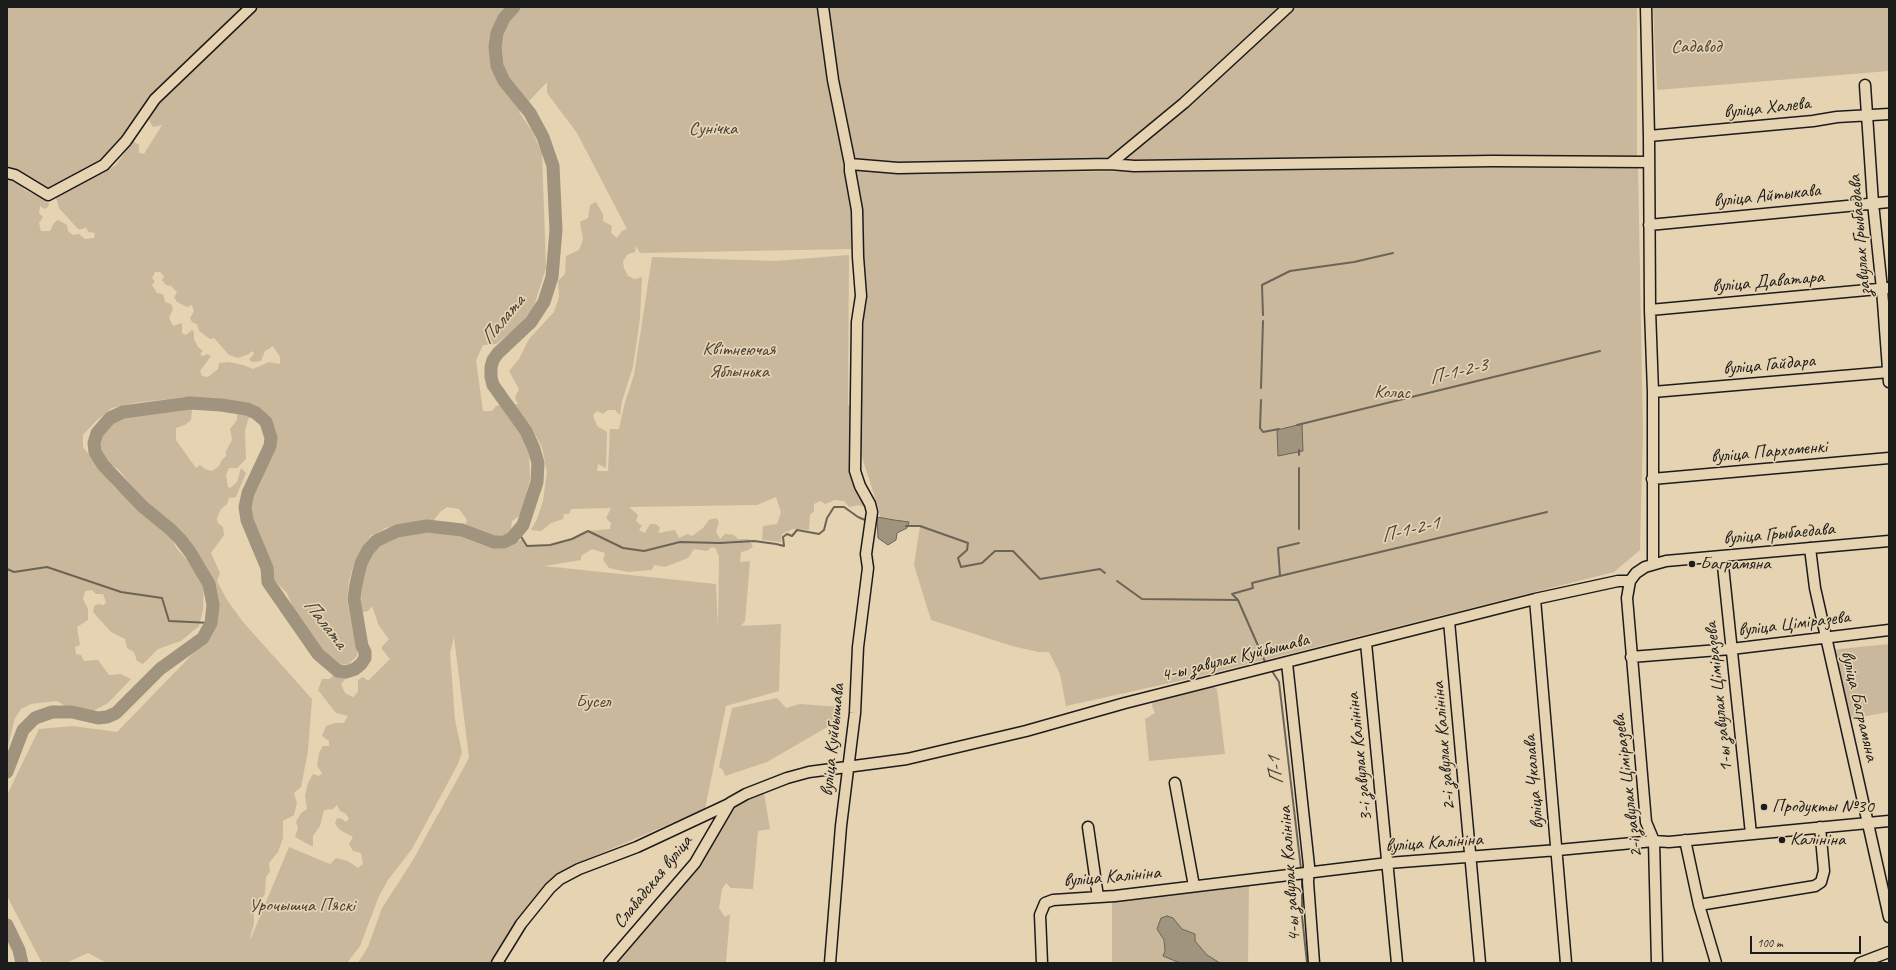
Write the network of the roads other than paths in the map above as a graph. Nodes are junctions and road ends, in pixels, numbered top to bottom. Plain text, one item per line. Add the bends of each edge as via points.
1 (251, 7) edge
2 (823, 7) edge
3 (1288, 7) edge
4 (1646, 7) edge
5 (1865, 85) dead end
6 (1889, 114) edge
7 (1866, 116) junction
8 (1649, 136) junction
9 (1648, 162) junction
10 (850, 164) junction
11 (1110, 164) junction
12 (7, 173) edge
13 (1889, 202) edge
14 (1873, 203) junction
15 (1649, 225) junction
16 (1886, 288) edge
17 (1650, 310) junction
18 (1889, 376) edge
19 (1653, 392) junction
20 (1889, 458) edge
21 (1652, 479) junction
22 (1889, 541) edge
23 (1810, 548) junction
24 (1722, 556) junction
25 (1653, 564) junction
26 (1630, 581) junction
27 (1535, 599) junction
28 (1449, 621) junction
29 (1889, 630) edge
30 (1826, 638) junction
31 (1366, 643) junction
32 (1731, 648) junction
33 (1631, 657) junction
34 (1287, 663) junction
35 (848, 768) junction
36 (1175, 783) dead end
37 (730, 803) junction
38 (1889, 821) edge
39 (1867, 823) junction
40 (1088, 827) dead end
41 (1820, 827) junction
42 (1751, 834) junction
43 (1685, 840) junction
44 (1654, 841) junction
45 (1558, 850) junction
46 (1471, 857) junction
47 (1388, 863) junction
48 (1308, 873) junction
49 (1194, 886) junction
50 (1098, 897) junction
51 (1699, 905) junction
52 (1889, 917) edge
53 (1889, 952) edge
54 (497, 963) edge
55 (609, 963) edge
56 (830, 963) edge
57 (1042, 963) edge
58 (1314, 963) edge
59 (1397, 963) edge
60 (1480, 963) edge
61 (1566, 963) edge
62 (1657, 963) edge
63 (1716, 963) edge
64 (1860, 963) edge

1 - 12 street via 155,99 126,141 104,165 48,195 15,175
2 - 10 street, вуліца Куйбышава via 833,80
3 - 11 street via 1155,129
4 - 8 street
5 - 7 street, завулак Грыбаедава
6 - 7 street, вуліца Халева
7 - 8 street, вуліца Халева
7 - 14 street, завулак Грыбаедава
8 - 9 street
9 - 11 street via 1493,161 1134,166
9 - 15 street
10 - 11 street via 898,168
10 - 35 street, вуліца Куйбышава via 857,210 861,296 857,322 855,471 870,504 871,521
13 - 14 street, вуліца Айтыкава
14 - 15 street, вуліца Айтыкава
14 - 16 street, завулак Грыбаедава
15 - 17 street
16 - 17 street, вуліца Даватара
16 - 18 street, завулак Грыбаедава
17 - 19 street
18 - 19 street, вуліца Гайдара
19 - 21 street
20 - 21 street, вуліца Пархоменкі
21 - 25 street
22 - 23 street, вуліца Грыбаедава
23 - 24 street, вуліца Грыбаедава
23 - 30 street, вуліца Баграмяна via 1815,588
24 - 25 street, вуліца Грыбаедава
24 - 32 street, 1-ы завулак Ціміразева
25 - 26 street, вуліца Грыбаедава via 1636,573
26 - 27 street, 4-ы завулак Куйбышава via 1618,581
26 - 33 street, 2-і завулак Ціміразева via 1627,598
27 - 28 street, 4-ы завулак Куйбышава
27 - 45 street, вуліца Чкалава
28 - 31 street, 4-ы завулак Куйбышава
28 - 46 street, 2-і завулак Калініна
29 - 30 street, вуліца Ціміразева
30 - 32 street, вуліца Ціміразева
30 - 39 street, вуліца Баграмяна
31 - 34 street, 4-ы завулак Куйбышава
31 - 47 street, 3-і завулак Калініна
32 - 33 street, вуліца Ціміразева
32 - 42 street, 1-ы завулак Ціміразева
33 - 44 street, 2-і завулак Ціміразева via 1646,822
34 - 35 street, 4-ы завулак Куйбышава via 1125,703 1026,731 907,759
34 - 48 street, 4-ы завулак Калініна
35 - 37 street via 809,772 787,778
35 - 56 street, вуліца Куйбышава
36 - 49 street
37 - 54 street via 637,847 560,879 521,924
37 - 55 street, Слабадская вуліца via 695,863
38 - 39 street, вуліца Калініна
39 - 41 street, вуліца Калініна
39 - 52 street, вуліца Баграмяна
40 - 50 street
41 - 42 street, вуліца Калініна
41 - 51 street via 1824,870 1821,882 1816,886
42 - 43 street, вуліца Калініна
43 - 44 street, вуліца Калініна
43 - 51 street
44 - 45 street, вуліца Калініна
44 - 62 street, 2-і завулак Ціміразева
45 - 46 street, вуліца Калініна
45 - 61 street, вуліца Чкалава
46 - 47 street, вуліца Калініна
46 - 60 street, 2-і завулак Калініна
47 - 48 street, вуліца Калініна
47 - 59 street, 3-і завулак Калініна
48 - 49 street, вуліца Калініна
48 - 58 street, 4-ы завулак Калініна
49 - 50 street, вуліца Калініна
50 - 57 street, вуліца Калініна via 1053,900 1045,903 1040,915
51 - 63 street
53 - 64 street

